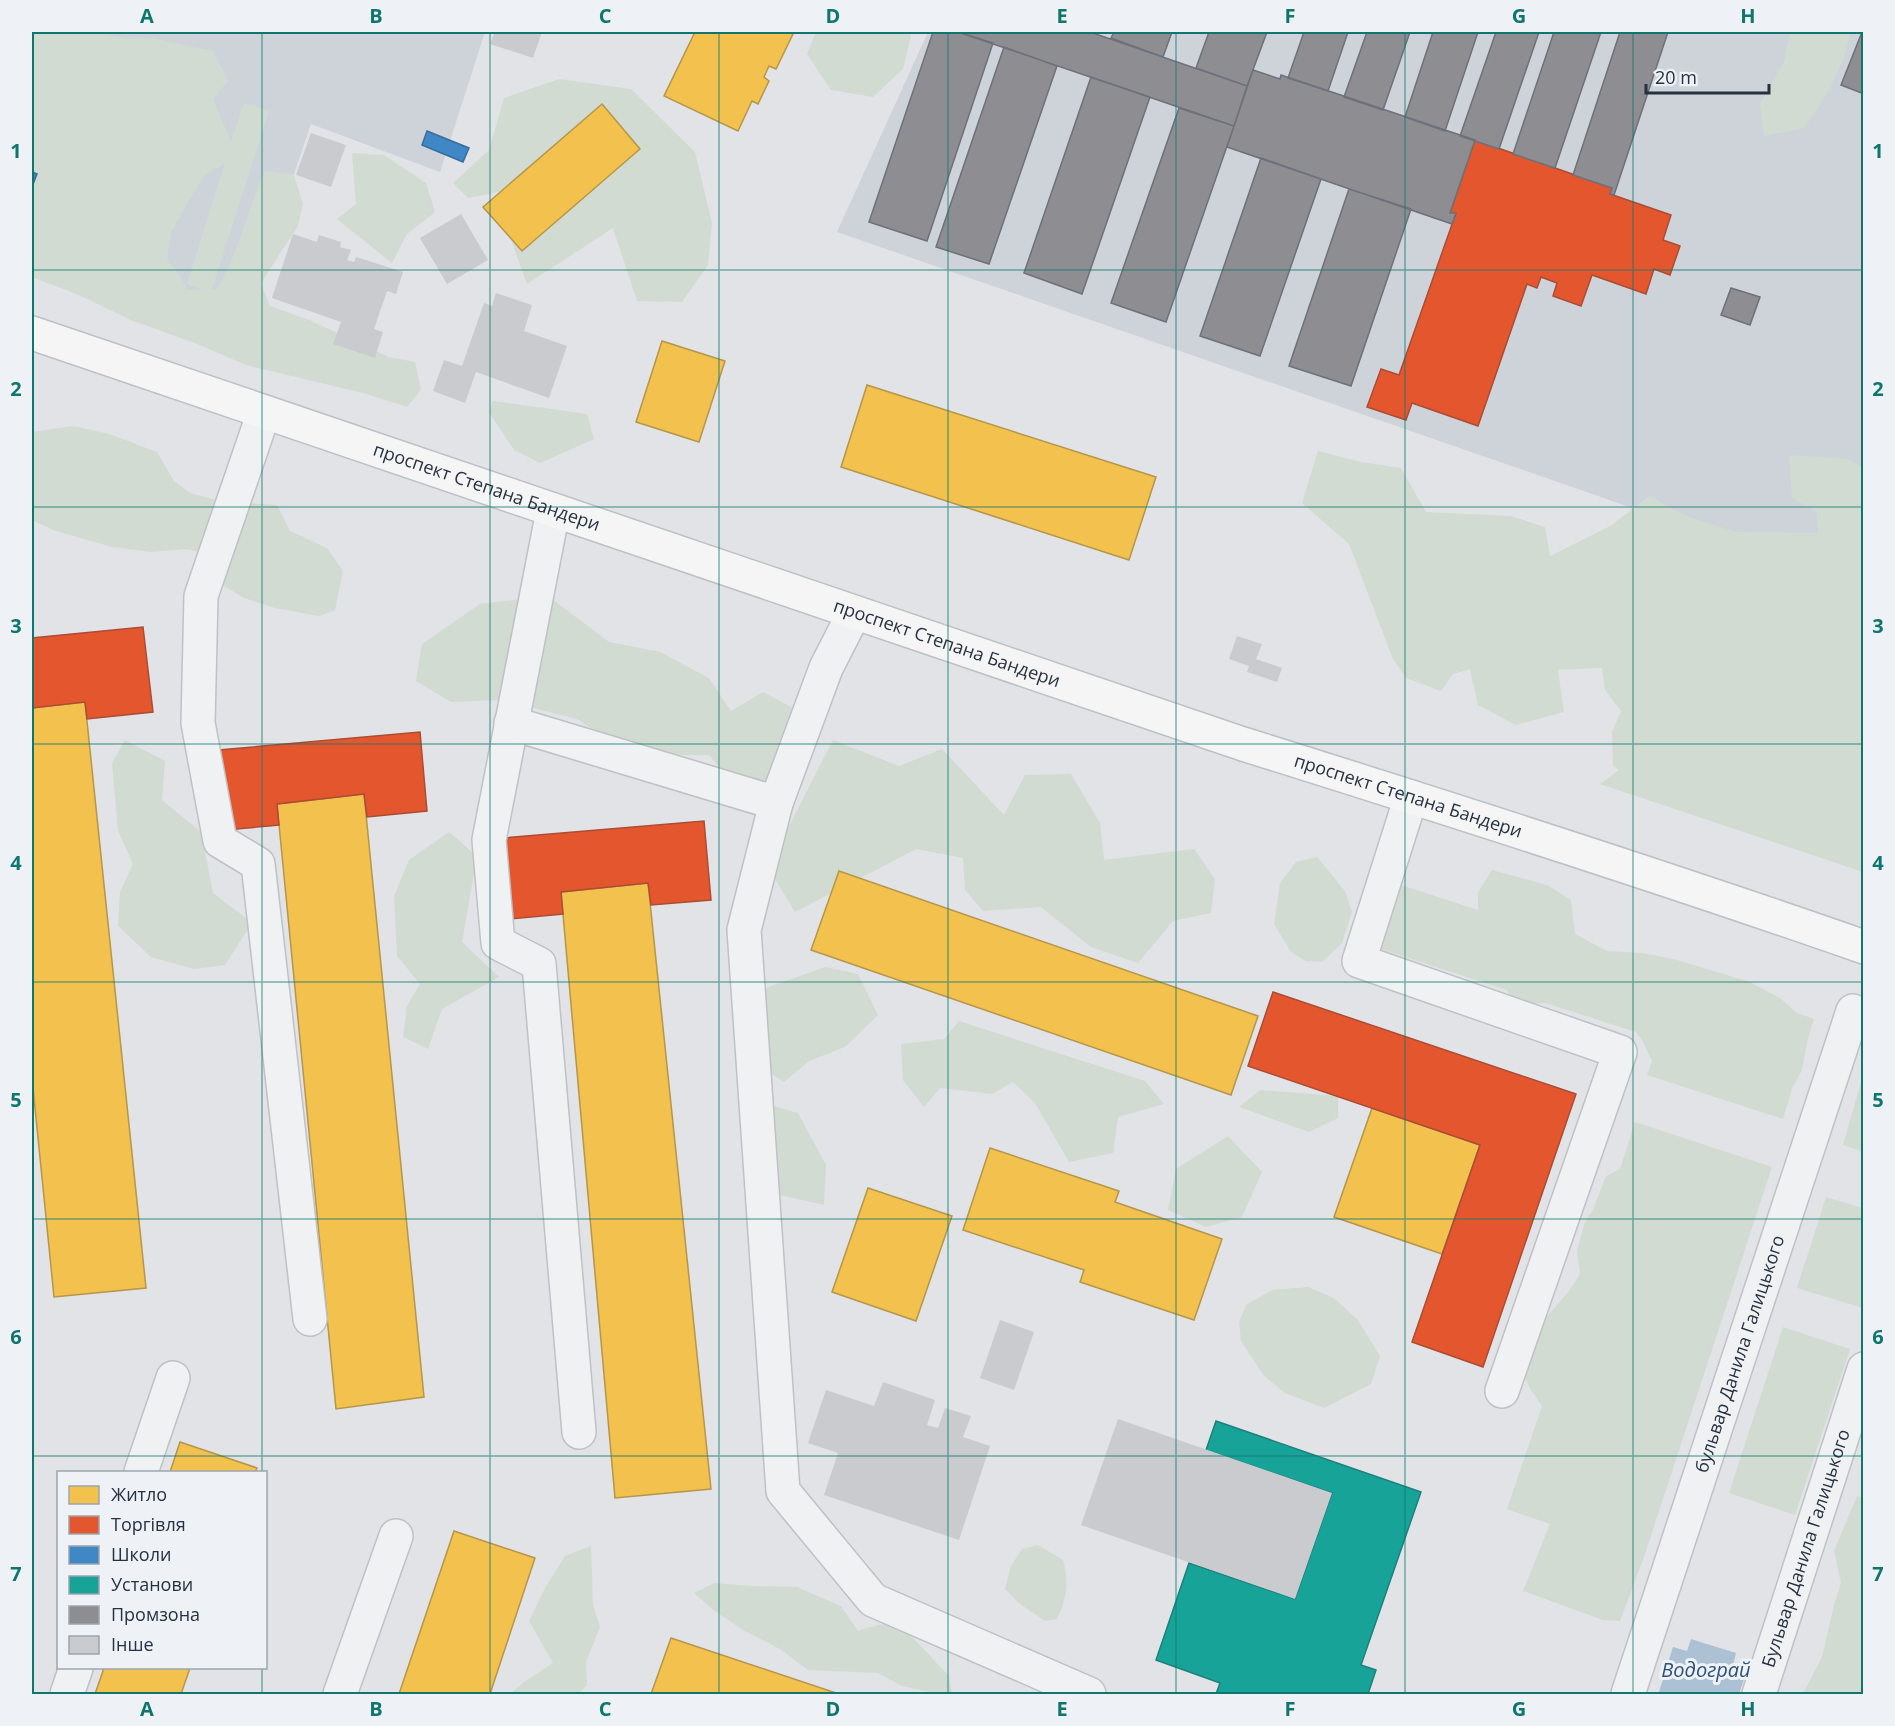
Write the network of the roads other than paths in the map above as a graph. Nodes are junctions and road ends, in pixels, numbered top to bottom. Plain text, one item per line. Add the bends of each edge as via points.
1 (32, 333) edge
2 (264, 412) junction
3 (553, 511) junction
4 (854, 613) junction
5 (511, 723) junction
6 (1411, 797) junction
7 (776, 803) junction
8 (1863, 947) edge
9 (1852, 1011) dead end
10 (310, 1319) dead end
11 (1863, 1369) edge
12 (173, 1378) dead end
13 (1502, 1391) dead end
14 (579, 1432) dead end
15 (142, 1471) edge
16 (396, 1536) dead end
17 (76, 1669) edge
18 (67, 1695) edge
19 (340, 1695) edge
20 (1089, 1695) edge
21 (1628, 1695) edge
22 (1759, 1695) edge

1 - 2 main road, проспект Степана Бандери
2 - 3 main road, проспект Степана Бандери
2 - 10 street via 201,596 198,723 220,841 258,864
3 - 4 main road, проспект Степана Бандери
3 - 5 street
4 - 6 main road, проспект Степана Бандери
4 - 7 street via 826,668
5 - 7 street
5 - 14 street via 489,840 498,943 540,964
6 - 8 main road, проспект Степана Бандери
6 - 13 street via 1359,961 1620,1052
7 - 20 street via 744,930 783,1491 873,1600
9 - 21 street, бульвар Данила Галицького
11 - 22 street, Бульвар Данила Галицького
12 - 15 street
16 - 19 street
17 - 18 street

